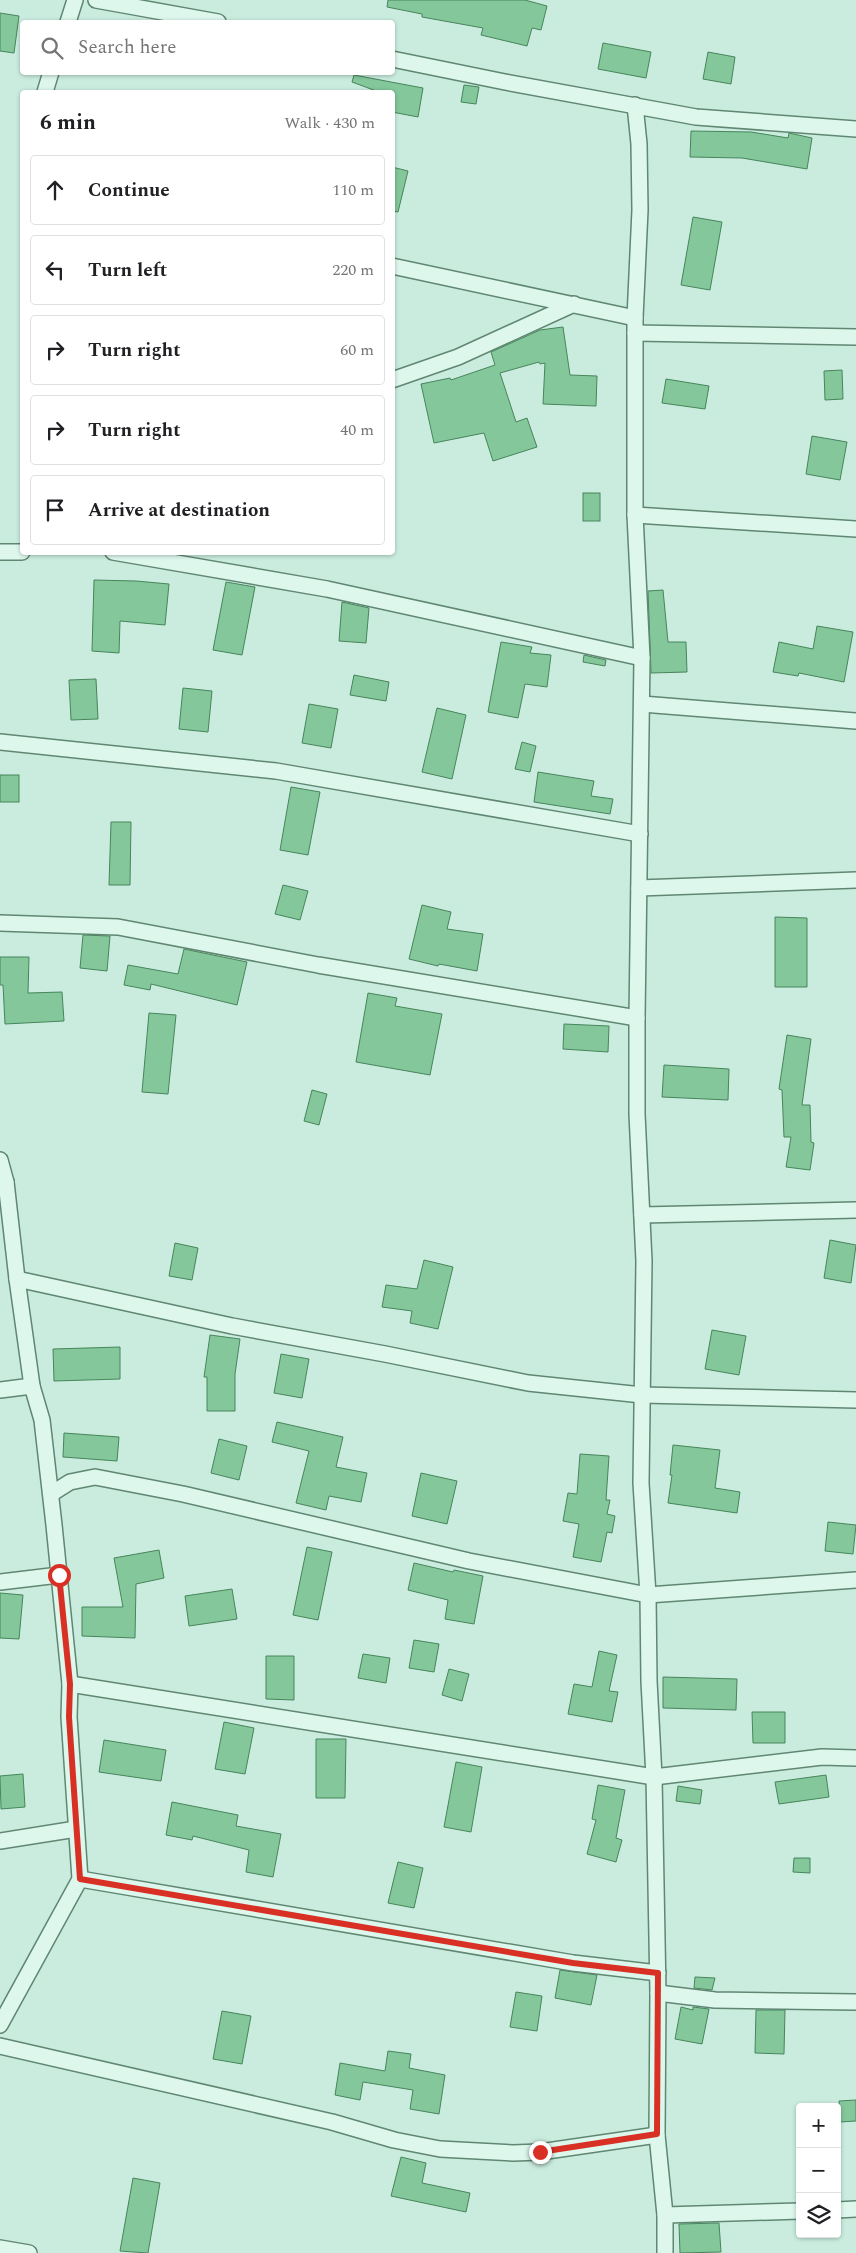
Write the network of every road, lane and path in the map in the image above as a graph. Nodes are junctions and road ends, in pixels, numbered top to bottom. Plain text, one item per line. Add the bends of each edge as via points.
1 (75, 0) edge
2 (98, 0) edge
3 (69, 20) edge
4 (207, 20) edge
5 (395, 60) edge
6 (50, 75) edge
7 (46, 90) edge
8 (636, 105) junction
9 (856, 129) edge
10 (395, 267) edge
11 (574, 304) junction
12 (635, 318) junction
13 (636, 333) junction
14 (856, 337) edge
15 (395, 379) edge
16 (635, 515) junction
17 (856, 529) edge
18 (0, 552) edge
19 (20, 552) edge
20 (130, 555) edge
21 (642, 658) junction
22 (642, 704) junction
23 (856, 721) edge
24 (0, 742) edge
25 (640, 834) junction
26 (856, 880) edge
27 (639, 888) junction
28 (0, 923) edge
29 (637, 1018) junction
30 (0, 1160) edge
31 (3, 1183) edge
32 (856, 1210) edge
33 (642, 1215) junction
34 (17, 1280) junction
35 (32, 1386) junction
36 (0, 1390) edge
37 (642, 1395) junction
38 (856, 1400) edge
39 (51, 1494) junction
40 (59, 1575) junction
41 (856, 1580) edge
42 (0, 1582) edge
43 (648, 1595) junction
44 (70, 1684) junction
45 (856, 1758) edge
46 (654, 1777) junction
47 (76, 1829) junction
48 (0, 1840) edge
49 (80, 1879) junction
50 (658, 1973) junction
51 (658, 1993) junction
52 (856, 2002) edge
53 (0, 2025) edge
54 (0, 2046) edge
55 (657, 2134) junction
56 (856, 2209) edge
57 (841, 2210) edge
58 (796, 2211) edge
59 (665, 2215) junction
60 (0, 2248) edge
61 (29, 2253) edge
62 (665, 2253) edge

1 - 3 street
2 - 4 street
5 - 8 street
6 - 7 street
8 - 9 street via 696,117
8 - 12 street via 640,210
10 - 11 street
11 - 12 street
11 - 15 street via 458,357
12 - 13 street
13 - 14 street
13 - 16 street
16 - 17 street
16 - 21 street
18 - 19 street
20 - 21 street via 327,589
21 - 22 street
22 - 23 street
22 - 25 street
24 - 25 street via 276,771
25 - 27 street
26 - 27 street
27 - 29 street
28 - 29 street via 118,927 318,965
29 - 33 street
30 - 31 street
31 - 34 street
32 - 33 street
33 - 37 street
34 - 35 street
34 - 37 street via 232,1326 528,1383
35 - 36 street
35 - 39 street via 42,1420
37 - 38 street
37 - 43 street via 641,1483
39 - 40 street
39 - 43 street via 70,1482 95,1476 469,1560
40 - 42 street
40 - 44 street
41 - 43 street
43 - 46 street
44 - 46 street
44 - 47 street
45 - 46 street via 822,1757
46 - 50 street
47 - 48 street
47 - 49 street
49 - 50 street via 573,1963
49 - 53 street
50 - 51 street
51 - 52 street via 714,2000
51 - 55 street
54 - 55 street via 440,2150 540,2152
55 - 59 street
56 - 57 street
58 - 59 street
59 - 62 street
60 - 61 street

